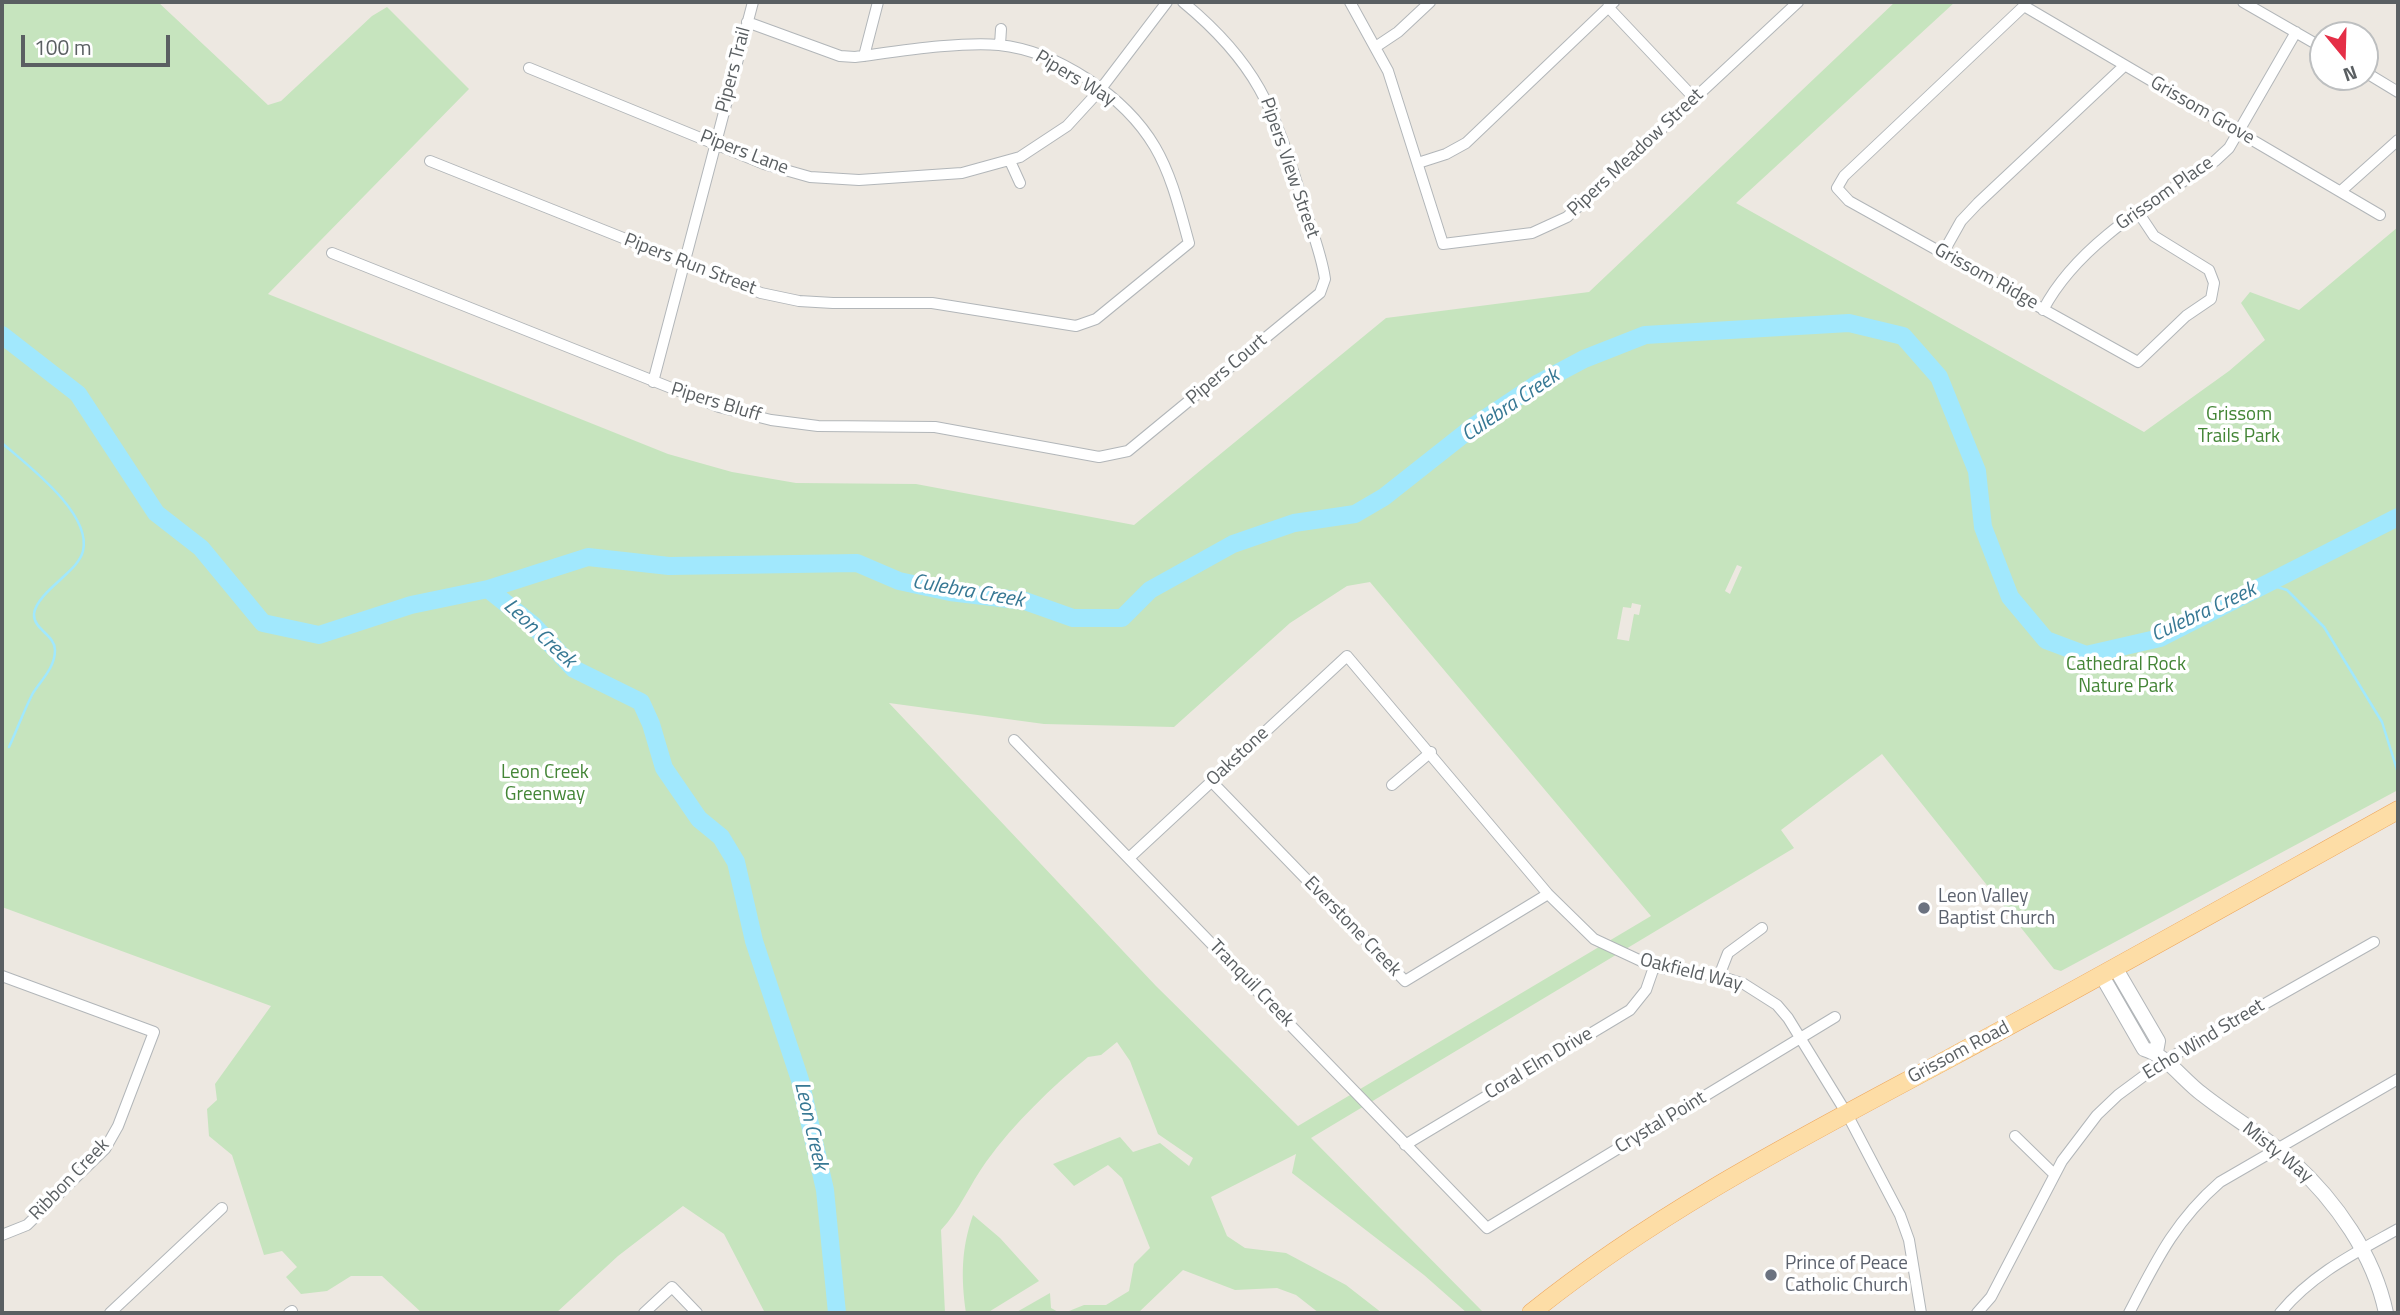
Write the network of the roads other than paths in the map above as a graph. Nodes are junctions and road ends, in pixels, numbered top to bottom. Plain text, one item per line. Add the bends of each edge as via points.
1 (752, 2) edge
2 (878, 2) edge
3 (1167, 2) edge
4 (1183, 2) edge
5 (1350, 2) edge
6 (1430, 2) edge
7 (1798, 2) edge
8 (2243, 2) edge
9 (1611, 5) edge
10 (747, 22) junction
11 (1001, 29) dead end
12 (2295, 32) junction
13 (2309, 40) edge
14 (1000, 45) junction
15 (1377, 46) junction
16 (864, 56) junction
17 (2123, 67) junction
18 (529, 68) dead end
19 (2379, 80) edge
20 (1100, 90) junction
21 (2398, 92) edge
22 (1695, 99) junction
23 (2240, 132) junction
24 (2398, 140) edge
25 (715, 142) junction
26 (430, 161) dead end
27 (1010, 161) junction
28 (1418, 163) junction
29 (1020, 183) dead end
30 (1837, 188) joint
31 (2341, 191) junction
32 (2138, 212) junction
33 (2380, 215) dead end
34 (332, 253) dead end
35 (1943, 253) junction
36 (684, 264) junction
37 (1325, 279) joint
38 (2043, 310) junction
39 (1086, 323) joint
40 (653, 382) junction
41 (1121, 454) joint
42 (1347, 656) joint
43 (1014, 740) dead end
44 (1430, 752) junction
45 (1212, 782) junction
46 (1392, 785) dead end
47 (2398, 810) edge
48 (1129, 858) junction
49 (1548, 894) junction
50 (1762, 928) dead end
51 (2374, 942) dead end
52 (1654, 967) junction
53 (2109, 973) junction
54 (2, 976) edge
55 (1719, 976) junction
56 (1835, 1017) dead end
57 (1803, 1037) junction
58 (2160, 1057) junction
59 (2398, 1079) edge
60 (1847, 1114) junction
61 (2015, 1136) dead end
62 (1405, 1144) junction
63 (2275, 1147) junction
64 (2054, 1174) junction
65 (222, 1208) dead end
66 (1487, 1228) joint
67 (2398, 1229) edge
68 (2, 1235) edge
69 (2362, 1249) junction
70 (110, 1313) edge
71 (644, 1313) edge
72 (697, 1313) edge
73 (1531, 1313) edge
74 (1921, 1313) edge
75 (1977, 1313) edge
76 (2129, 1313) edge
77 (2280, 1313) edge
78 (2386, 1313) edge

1 - 10 street, Pipers Trail
2 - 16 street
3 - 20 street, Pipers Lane
4 - 37 street, Pipers View Street via 1235,50 1266,96
5 - 15 street
6 - 15 street
7 - 22 street, Pipers Meadow Street
8 - 12 street
9 - 22 street
9 - 28 street via 1466,143
10 - 16 street, Pipers Way via 840,56
10 - 25 street, Pipers Trail
11 - 14 street
12 - 13 street
12 - 23 street, Grissom Place
14 - 16 street, Pipers Way
14 - 20 street, Pipers Way via 1048,58
15 - 28 street
17 - 23 street, Grissom Grove
17 - 30 street, Grissom Grove via 2024,6 1844,176
17 - 35 street via 1978,203 1961,221
18 - 25 street, Pipers Lane
19 - 21 street
20 - 27 street, Pipers Lane via 1052,138
20 - 39 street, Pipers Way via 1133,119 1154,146 1170,178 1189,243
22 - 28 street, Pipers Meadow Street via 1559,223 1532,233 1443,244
23 - 31 street, Grissom Grove
23 - 32 street, Grissom Place via 2215,161
24 - 31 street
25 - 27 street, Pipers Lane via 764,164 834,179 962,173
25 - 36 street, Pipers Trail
26 - 36 street, Pipers Run Street
27 - 29 street
30 - 35 street, Grissom Ridge via 1849,201
31 - 33 street, Grissom Grove
32 - 38 street, Grissom Place via 2064,277
32 - 38 street, Grissom Ridge via 2154,236 2209,270 2214,282 2211,299 2138,362
34 - 40 street, Pipers Bluff
35 - 38 street, Grissom Ridge
36 - 39 street, Pipers Run Street via 761,293 799,301 932,303 1063,326
36 - 40 street, Pipers Trail
37 - 41 street, Pipers Court via 1320,293
40 - 41 street, Pipers Bluff via 719,407 771,420 818,426 935,427 1099,457
42 - 44 street, Oakfield Way
42 - 45 street, Oakstone
43 - 48 street, Tranquil Creek
44 - 46 street
44 - 49 street, Oakfield Way
45 - 48 street, Oakstone
45 - 49 street, Everstone Creek via 1405,981
47 - 53 main road, Grissom Road
48 - 62 street, Tranquil Creek
49 - 52 street, Oakfield Way via 1594,939
50 - 55 street via 1728,953
51 - 58 street, Echo Wind Street
52 - 55 street, Oakfield Way
52 - 62 street, Coral Elm Drive via 1646,990 1630,1010
53 - 58 street, Misty Way via 2158,1041
53 - 60 main road, Grissom Road
54 - 68 street, Ribbon Creek via 154,1032 105,1149 27,1225
55 - 57 street, Oakfield Way via 1744,984 1777,1005
56 - 57 street, Crystal Point
57 - 60 street, Oakfield Way
57 - 66 street, Crystal Point
58 - 63 street, Misty Way via 2186,1082
58 - 64 street, Echo Wind Street via 2097,1115
59 - 63 street
60 - 73 main road, Grissom Road via 1642,1231
60 - 74 street, Oakfield Way via 1905,1227
61 - 64 street
62 - 66 street, Tranquil Creek
63 - 69 street, Misty Way via 2330,1201
63 - 76 street via 2220,1182 2183,1217
64 - 75 street, Echo Wind Street via 1991,1297
65 - 70 street
67 - 69 street
69 - 77 street via 2316,1277
69 - 78 street, Misty Way
71 - 72 street via 672,1287

